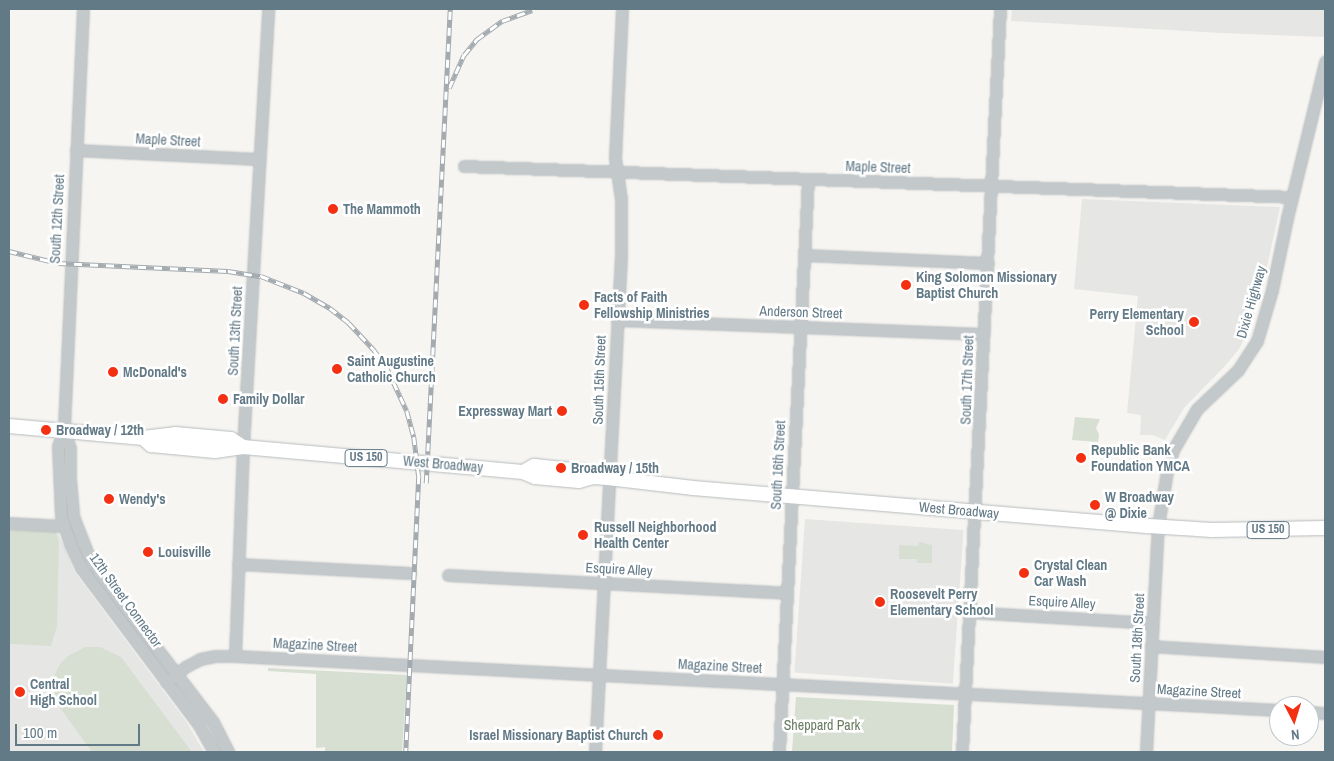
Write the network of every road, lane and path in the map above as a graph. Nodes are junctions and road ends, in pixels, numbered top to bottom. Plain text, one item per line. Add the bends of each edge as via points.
1 (83, 9) edge
2 (268, 9) edge
3 (622, 9) edge
4 (1000, 9) edge
5 (1325, 62) edge
6 (76, 150) junction
7 (258, 159) junction
8 (464, 166) dead end
9 (617, 172) junction
10 (808, 179) junction
11 (992, 186) junction
12 (1292, 197) junction
13 (804, 255) junction
14 (988, 263) junction
15 (617, 320) junction
16 (801, 327) junction
17 (984, 334) junction
18 (9, 426) edge
19 (64, 431) junction
20 (243, 447) junction
21 (608, 478) junction
22 (792, 495) junction
23 (974, 511) junction
24 (9, 523) edge
25 (63, 526) junction
26 (1158, 526) junction
27 (1325, 528) edge
28 (238, 564) junction
29 (410, 573) dead end
30 (448, 575) dead end
31 (604, 583) junction
32 (787, 593) junction
33 (969, 612) junction
34 (1152, 623) junction
35 (1151, 646) junction
36 (235, 656) junction
37 (1325, 657) edge
38 (177, 674) junction
39 (599, 675) junction
40 (166, 682) junction
41 (783, 684) junction
42 (965, 694) junction
43 (1148, 704) junction
44 (1269, 710) edge
45 (214, 752) edge
46 (228, 752) edge
47 (595, 752) edge
48 (779, 752) edge
49 (962, 752) edge
50 (1146, 752) edge

1 - 6 street, South 12th Street
2 - 7 street, South 13th Street
3 - 9 street, South 15th Street via 616,99
4 - 11 street, South 17th Street
5 - 12 street, Dixie Highway
6 - 7 street, Maple Street
6 - 19 street, South 12th Street
7 - 20 street, South 13th Street
8 - 9 street, Maple Street
9 - 10 street, Maple Street
9 - 15 street, South 15th Street via 622,216
10 - 11 street, Maple Street
10 - 13 street, South 16th Street
11 - 12 street, Maple Street
11 - 14 street, South 17th Street
12 - 26 street, Dixie Highway via 1272,290 1257,340 1238,370 1197,409 1184,428 1167,471
13 - 14 street
13 - 16 street, South 16th Street
14 - 17 street, South 17th Street
15 - 16 street, Anderson Street
15 - 21 street, South 15th Street
16 - 17 street, Anderson Street
16 - 22 street, South 16th Street
17 - 23 street, South 17th Street
18 - 19 main road, West Broadway / US 150
19 - 20 main road, West Broadway / US 150 via 143,438 151,445 215,451
19 - 25 street, 12th Street Connector via 58,446 57,466
19 - 38 street, 12th Street Connector via 70,448 73,516 88,554
20 - 21 main road, West Broadway / US 150 via 523,472 534,466 583,470 593,477
20 - 28 street, South 13th Street
21 - 22 main road, West Broadway / US 150
21 - 31 street, South 15th Street
22 - 23 main road, West Broadway / US 150
22 - 32 street, South 16th Street
23 - 26 main road, West Broadway / US 150
23 - 33 street, South 17th Street
24 - 25 street
25 - 40 street, 12th Street Connector via 81,568
26 - 27 main road, West Broadway / US 150 via 1219,530
26 - 34 street, South 18th Street
28 - 29 street
28 - 36 street, South 13th Street
30 - 31 street, Esquire Alley
31 - 32 street, Esquire Alley
31 - 39 street, South 15th Street
32 - 41 street, South 16th Street
33 - 34 street, Esquire Alley
33 - 42 street, South 17th Street
34 - 35 street, South 18th Street
35 - 37 street
35 - 43 street, South 18th Street
36 - 38 street, Magazine Street via 200,659
36 - 39 street, Magazine Street
38 - 40 street, Magazine Street
38 - 46 street, 12th Street Connector via 214,722
39 - 41 street, Magazine Street
39 - 47 street, South 15th Street
40 - 45 street, 12th Street Connector via 199,725
41 - 42 street, Magazine Street
41 - 48 street, South 16th Street
42 - 43 street, Magazine Street
42 - 49 street, South 17th Street
43 - 44 street, Magazine Street
43 - 50 street, South 18th Street

